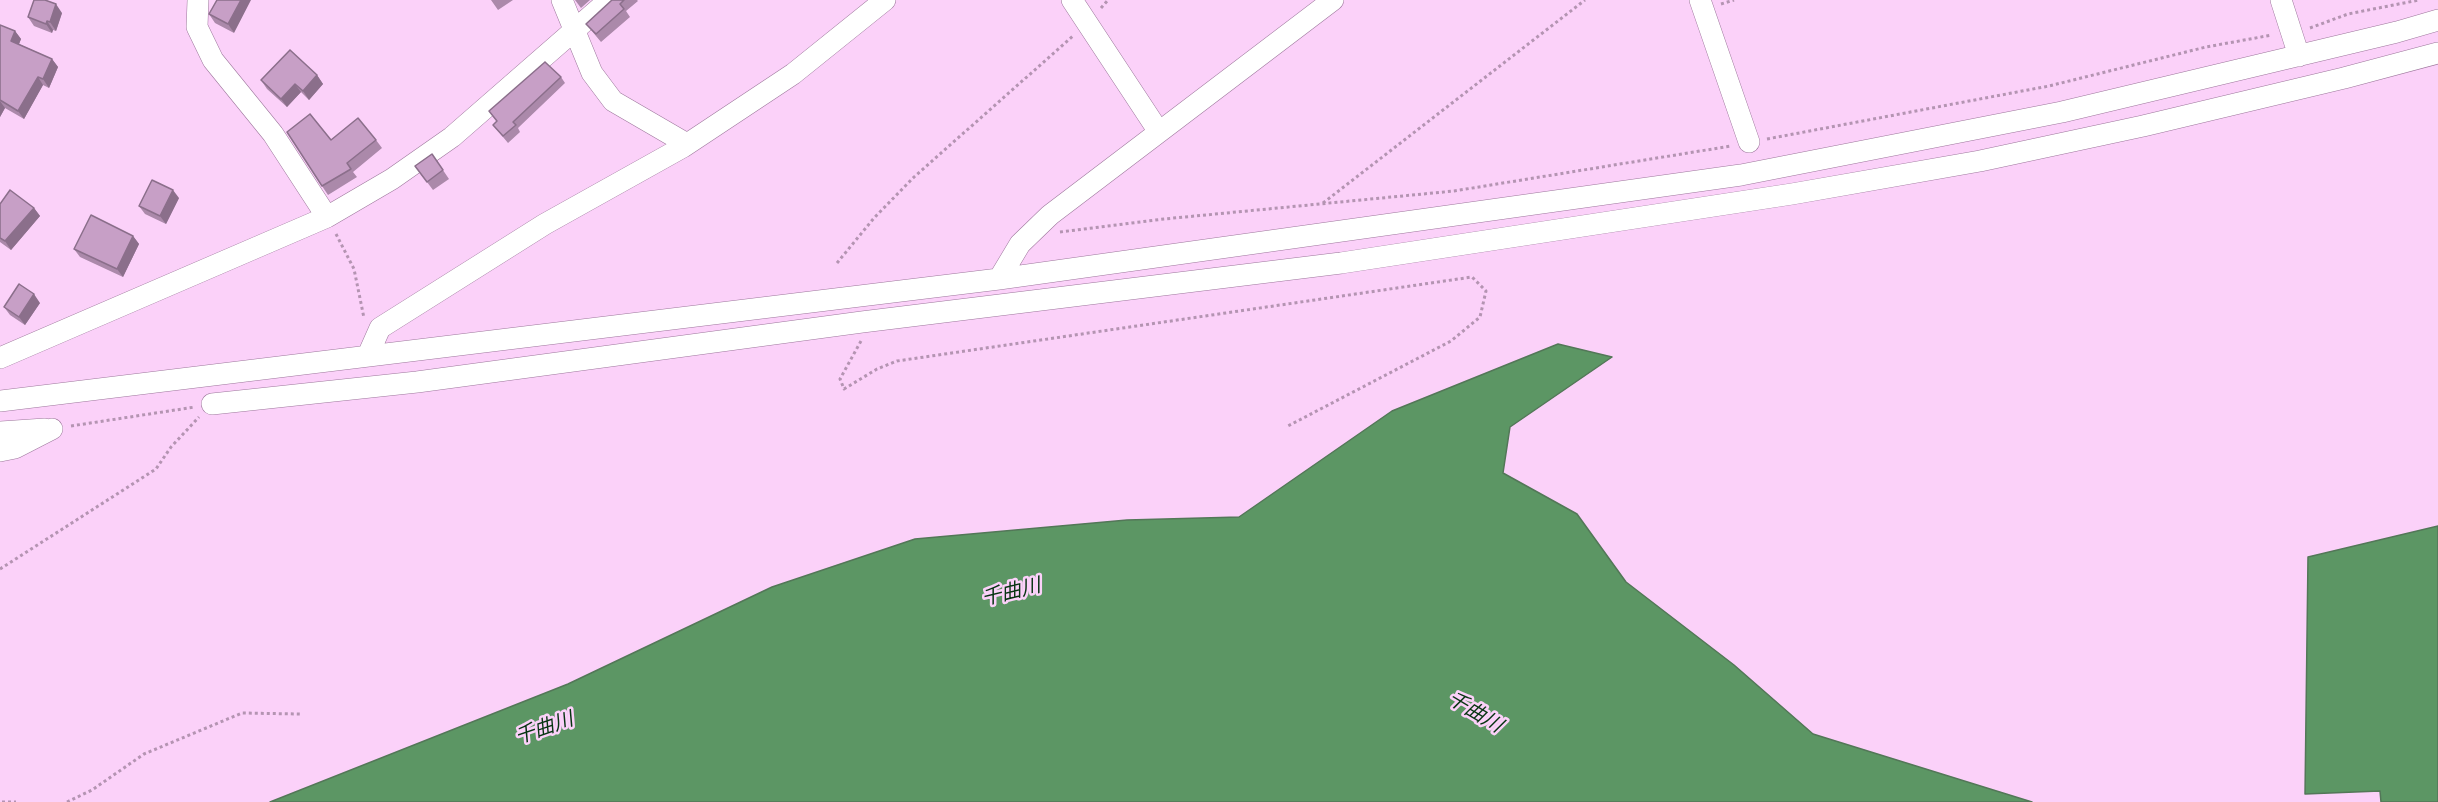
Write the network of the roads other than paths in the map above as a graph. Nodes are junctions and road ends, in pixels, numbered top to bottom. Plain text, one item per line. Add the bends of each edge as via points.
1 (198, 0) edge
2 (562, 0) edge
3 (609, 0) edge
4 (885, 0) edge
5 (1072, 0) edge
6 (1333, 0) edge
7 (1700, 0) edge
8 (2281, 0) edge
9 (2438, 20) edge
10 (576, 30) junction
11 (2438, 52) edge
12 (2299, 56) junction
13 (1159, 132) junction
14 (1749, 142) road end
15 (687, 144) junction
16 (327, 217) junction
17 (999, 279) junction
18 (368, 355) junction
19 (0, 358) edge
20 (0, 402) edge
21 (212, 404) road end
22 (0, 432) edge
23 (0, 451) edge

1 - 16 street via 197,27 213,60 273,134
2 - 10 street
3 - 10 street
4 - 15 street via 793,74
5 - 13 street
6 - 13 street
7 - 14 street
8 - 12 street
9 - 12 street
10 - 15 street via 592,73 614,101
10 - 16 street via 452,137 392,179
11 - 21 street via 2143,126 1980,161 1792,194 1341,263 417,382
12 - 17 street via 2062,112 1741,175
13 - 17 street via 1050,215 1020,244
15 - 18 street via 545,224 380,328
16 - 19 street
17 - 18 street
18 - 20 street
22 - 23 street via 52,429 15,448

